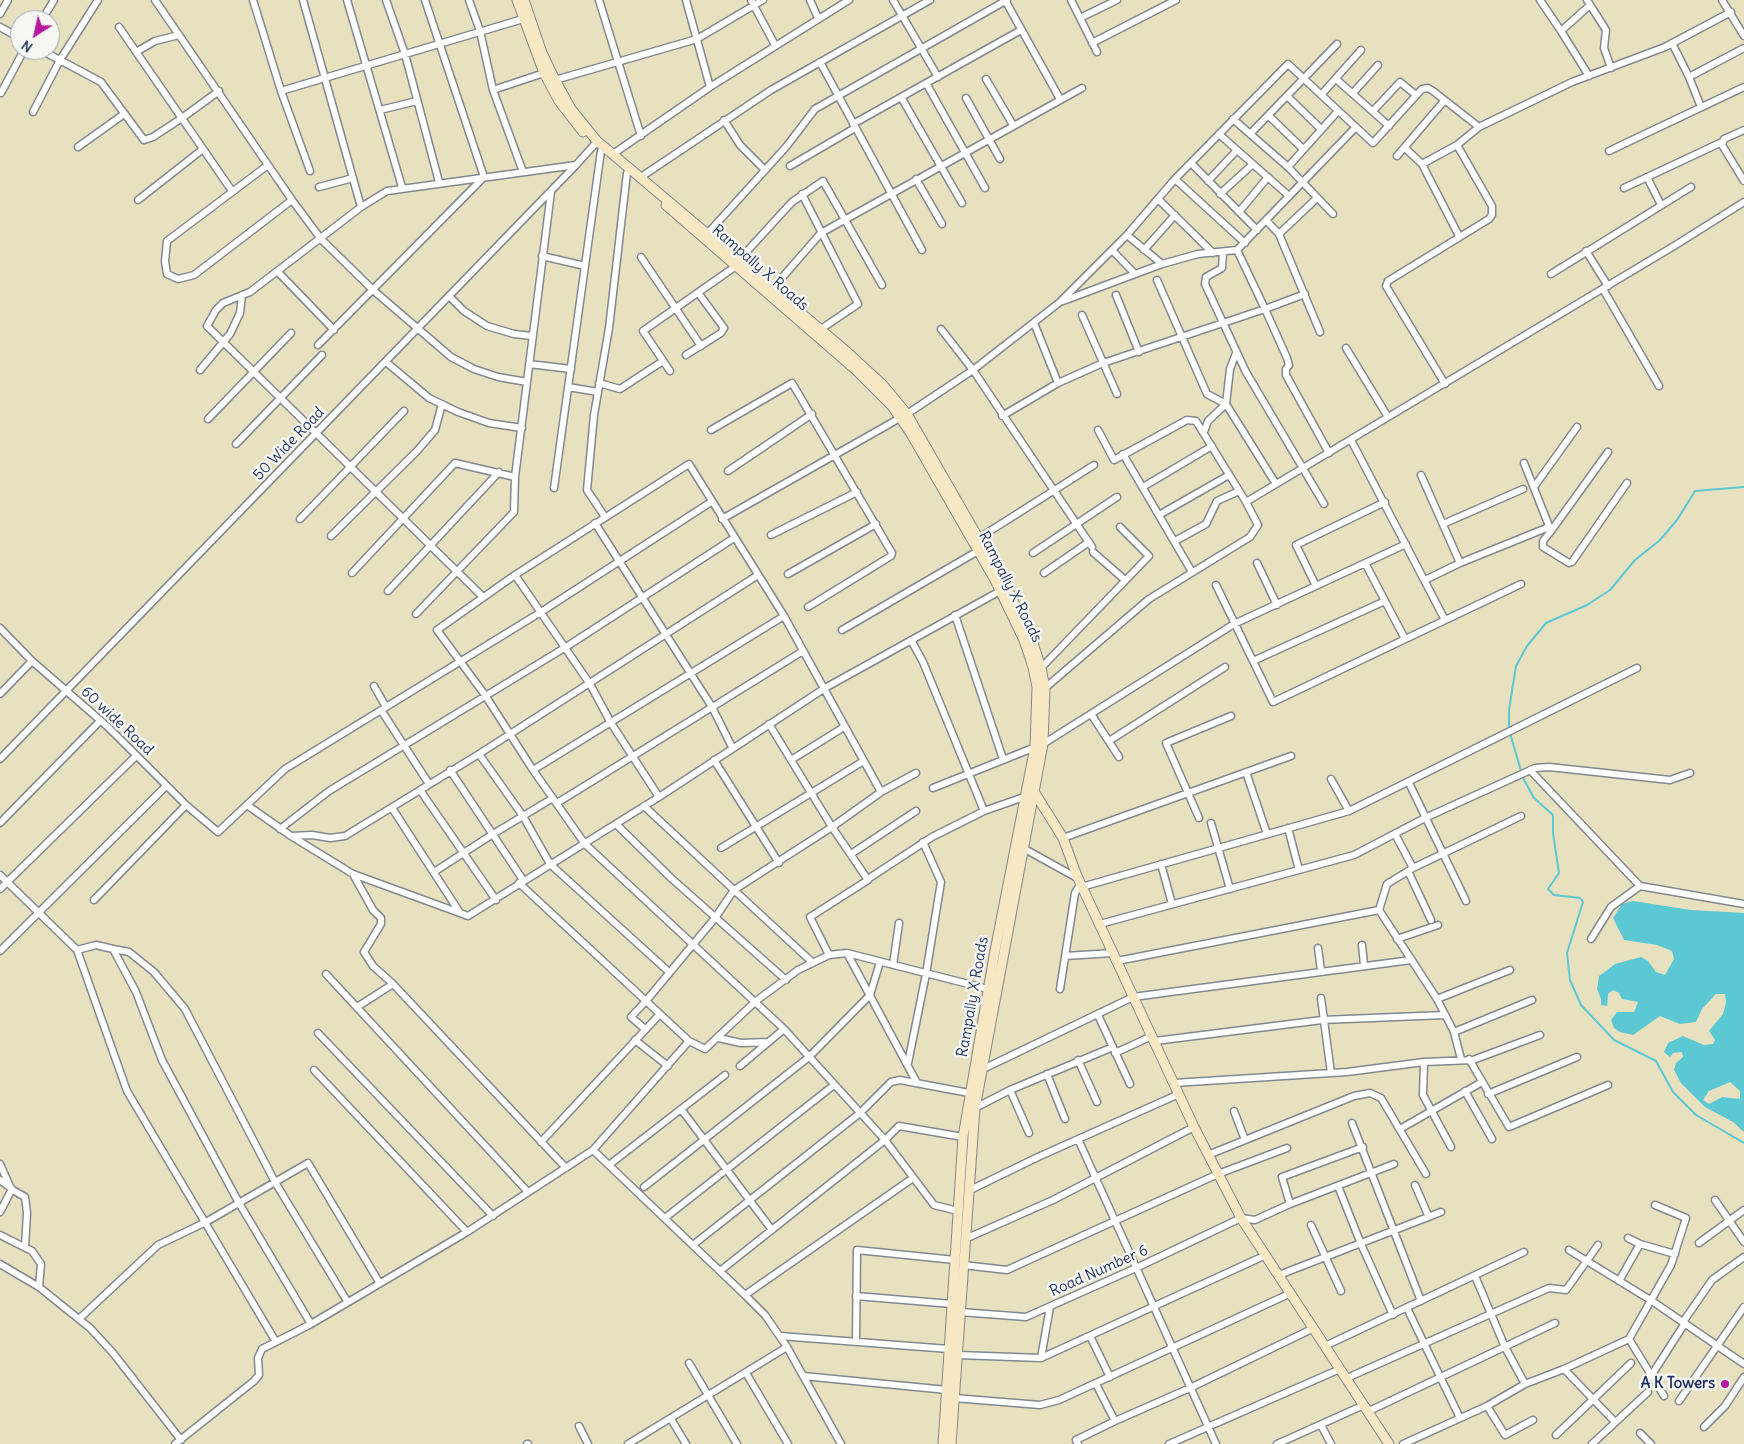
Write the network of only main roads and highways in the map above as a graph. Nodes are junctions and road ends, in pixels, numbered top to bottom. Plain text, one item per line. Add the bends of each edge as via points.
1 (517, 0) edge
2 (524, 0) edge
3 (737, 263) junction
4 (903, 416) junction
5 (1039, 746) junction
6 (1028, 792) junction
7 (959, 1262) junction
8 (943, 1444) edge
9 (951, 1444) edge
10 (1389, 1444) edge

1 - 3 main road, Rampally X Roads via 544,73 572,121 601,152
2 - 3 main road via 542,53 571,109 597,141 708,233
3 - 4 main road, Rampally X Roads
3 - 4 main road via 773,288 882,384
4 - 5 main road, Rampally X Roads via 1024,640 1033,667 1037,695
4 - 5 main road via 979,538 1032,640 1045,688
5 - 6 main road
6 - 7 main road via 1023,848 975,1108 965,1239
6 - 7 main road, Rampally X Roads via 988,989 963,1137 958,1211
6 - 10 main road via 1063,838 1133,997 1241,1218
7 - 8 main road, Rampally X Roads via 952,1304
7 - 9 main road via 960,1312

